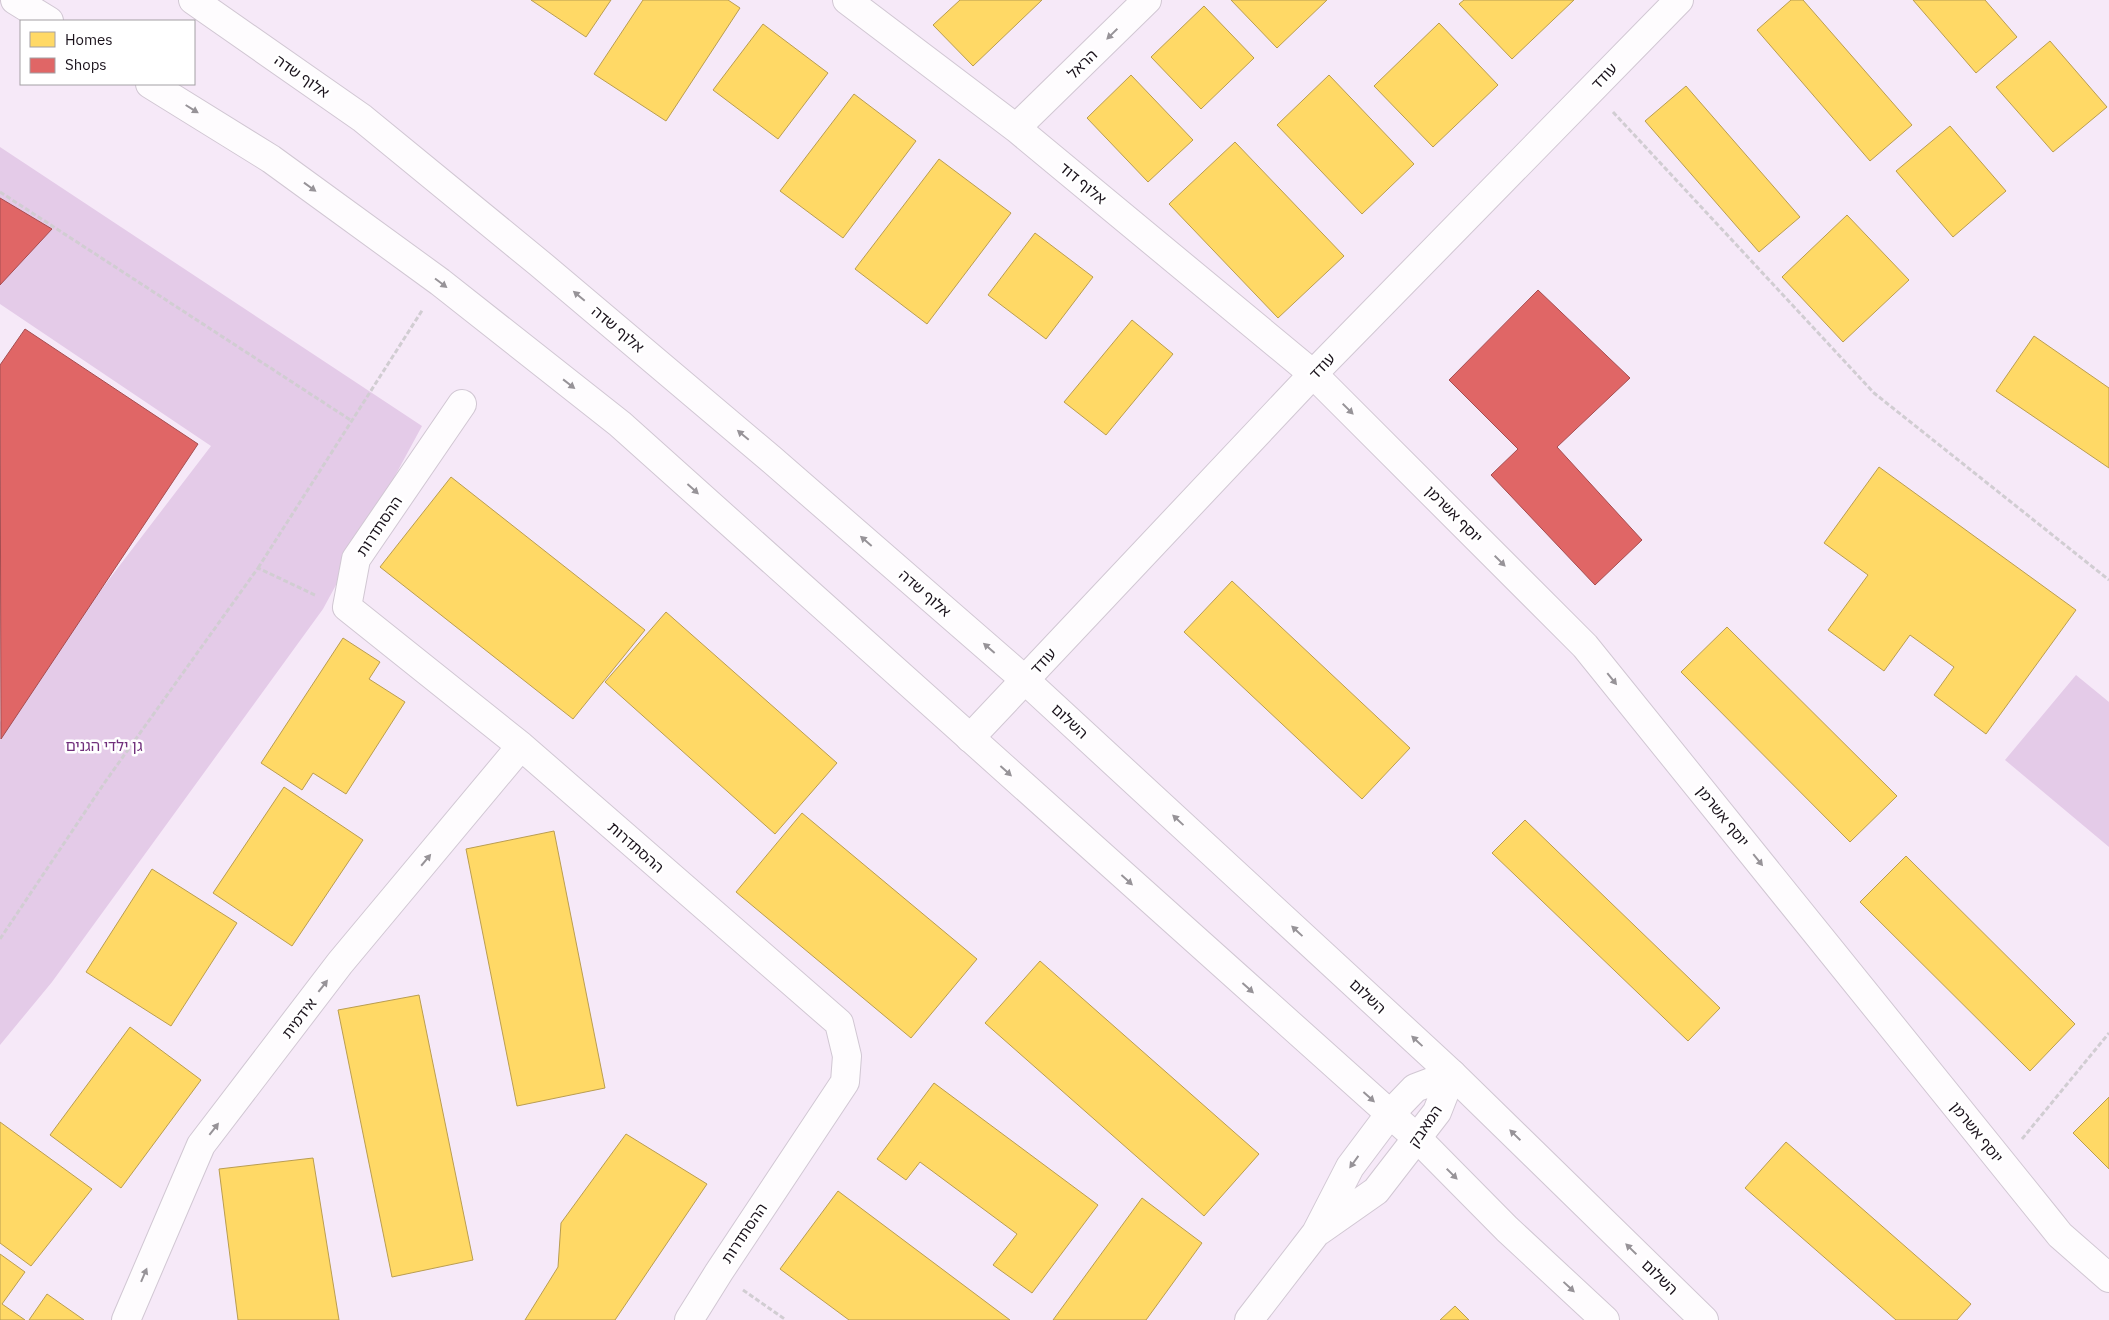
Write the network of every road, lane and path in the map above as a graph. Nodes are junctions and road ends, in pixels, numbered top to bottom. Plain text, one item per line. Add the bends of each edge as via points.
1 (15, 0) edge
2 (193, 0) edge
3 (847, 0) edge
4 (1147, 0) edge
5 (1679, 0) edge
6 (47, 20) edge
7 (152, 85) edge
8 (1592, 89) junction
9 (1016, 128) junction
10 (0, 192) edge
11 (440, 282) junction
12 (1314, 374) junction
13 (462, 404) dead end
14 (352, 421) junction
15 (258, 568) junction
16 (2109, 580) edge
17 (356, 615) junction
18 (1025, 680) junction
19 (970, 738) junction
20 (521, 746) junction
21 (0, 938) edge
22 (2109, 1034) edge
23 (1452, 1074) junction
24 (1389, 1115) junction
25 (1418, 1139) junction
26 (2002, 1163) junction
27 (1316, 1233) junction
28 (718, 1272) junction
29 (2109, 1278) edge
30 (126, 1320) edge
31 (690, 1320) edge
32 (786, 1320) edge
33 (1249, 1320) edge
34 (1605, 1320) edge
35 (1704, 1320) edge

1 - 6 street
18 -> 2 street, אלוף שדה via 531,256 362,118
3 - 9 street, אלוף דוד
4 -> 9 street, הראל
5 - 8 street, עודד
7 -> 11 street via 271,158
8 - 12 street, עודד
8 - 16 path via 1874,394
9 - 12 street, אלוף דוד
10 - 14 path
11 - 14 path
11 -> 19 street via 620,424
12 - 18 street, עודד
12 -> 26 street, יוסף אשרמן via 1585,646
13 - 17 street, ההסתדרות via 356,559 347,607
14 - 15 path
15 - 17 path
15 - 21 path via 104,782
17 - 20 street, ההסתדרות
18 - 19 street, עודד
23 -> 18 street, השלום
19 -> 24 street
20 - 28 street, ההסתדרות via 838,1023 847,1056 845,1082
30 -> 20 street, אידמית via 201,1145 340,963
22 - 26 path
23 - 24 street, המאבק via 1415,1088
23 - 25 street, המאבק via 1438,1112
35 -> 23 street, השלום
24 - 25 street
24 -> 27 street, המאבק via 1350,1167
25 - 27 street, המאבק via 1376,1191
25 -> 34 street via 1507,1229
26 - 29 street, יוסף אשרמן via 2060,1235
27 - 33 street, המאבק
28 - 31 street, ההסתדרות
28 - 32 path

